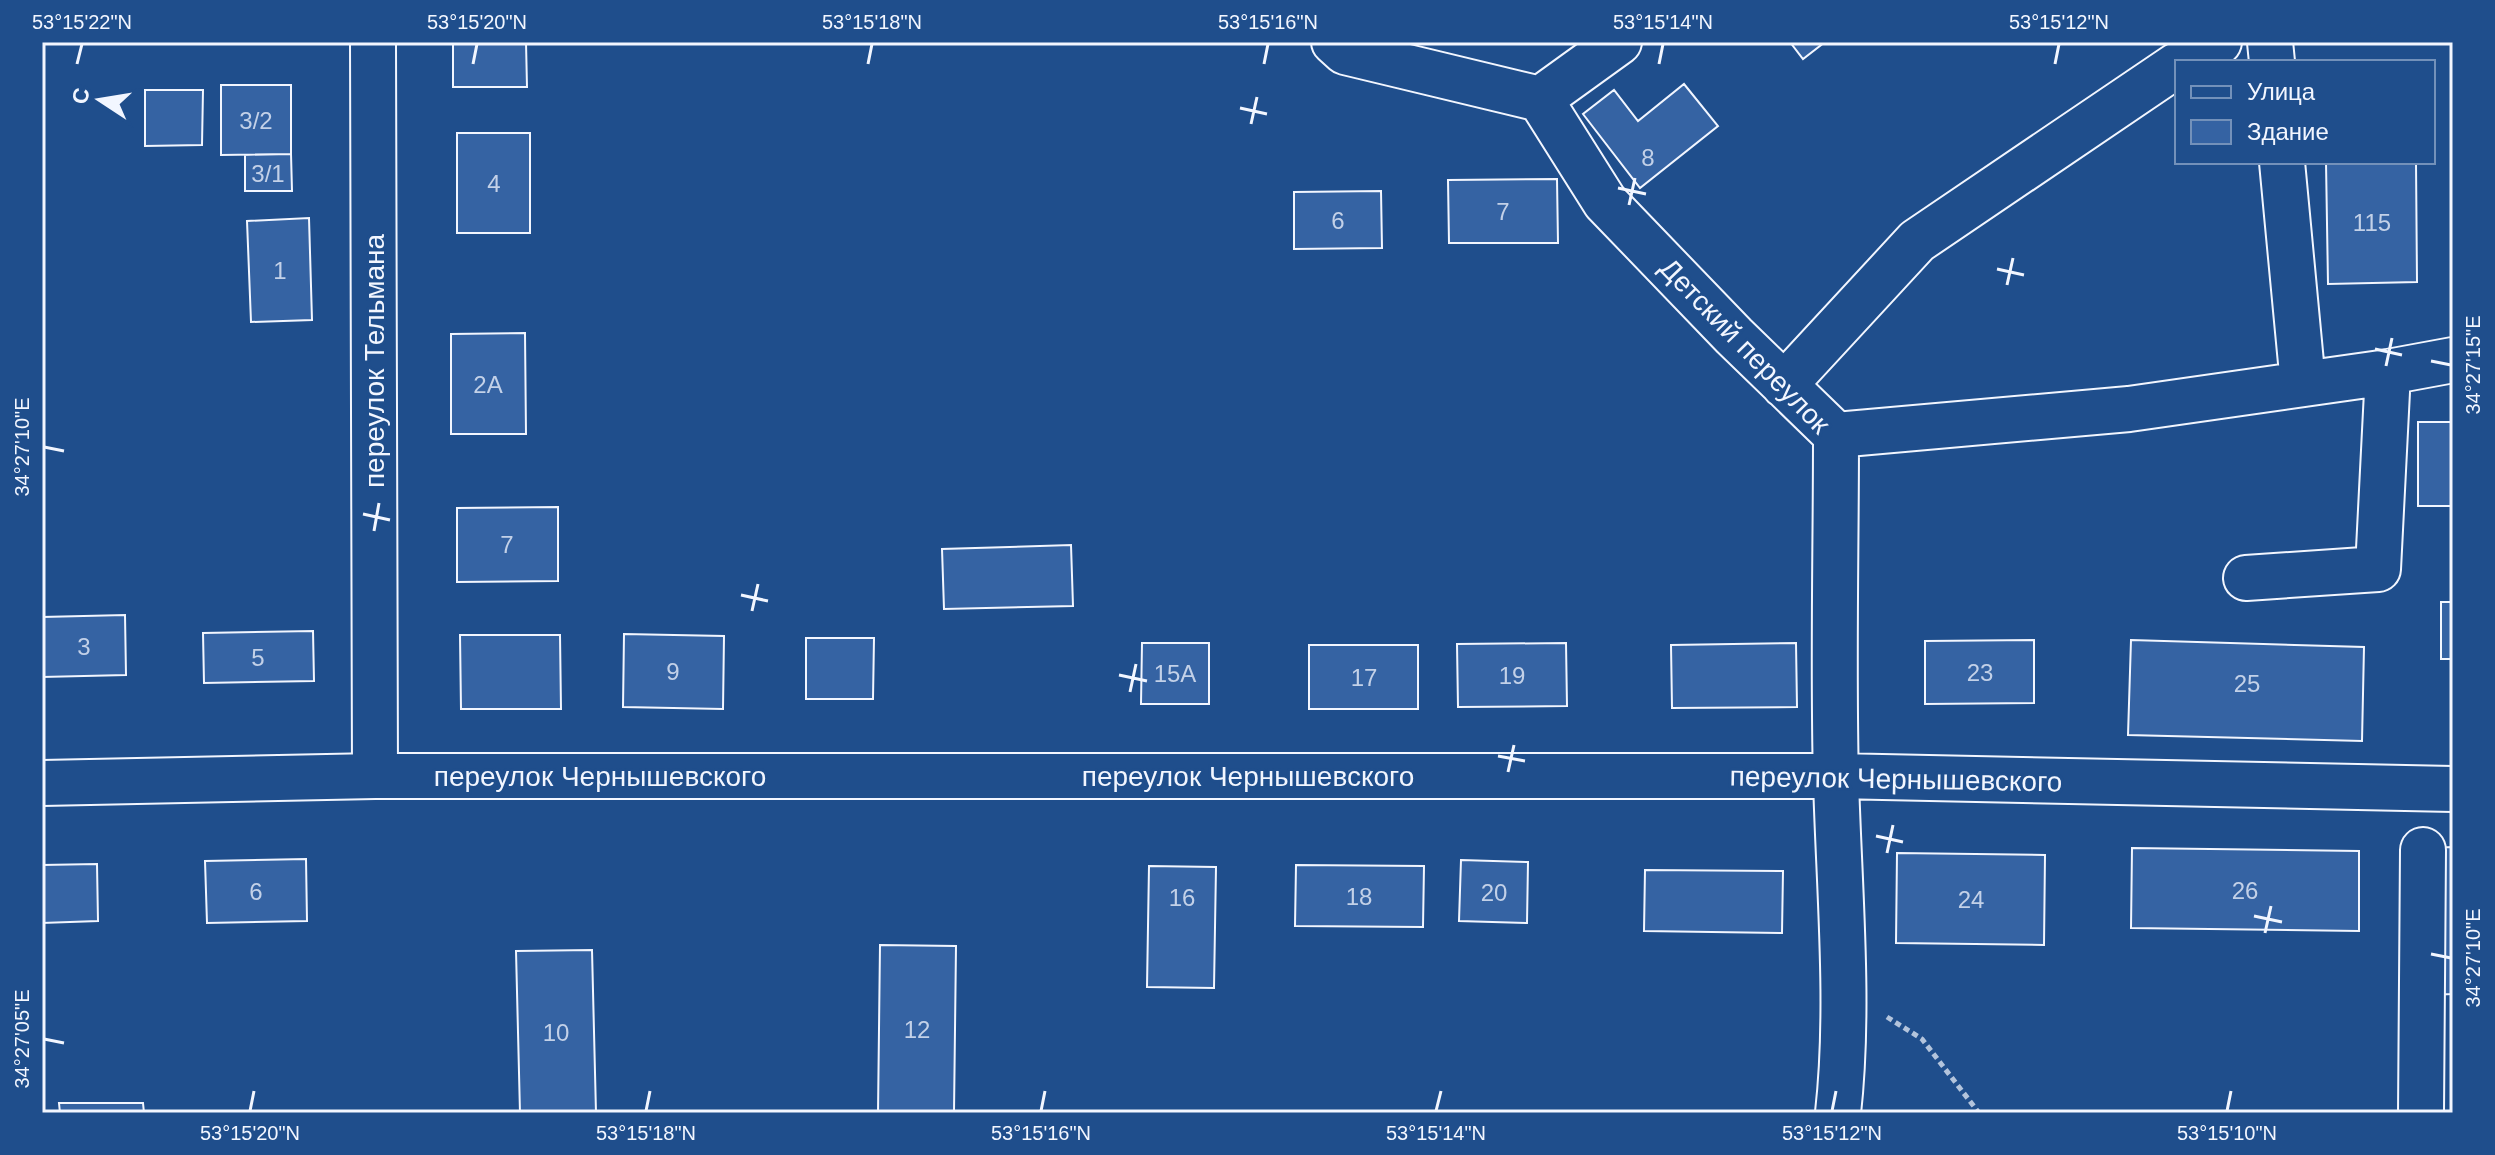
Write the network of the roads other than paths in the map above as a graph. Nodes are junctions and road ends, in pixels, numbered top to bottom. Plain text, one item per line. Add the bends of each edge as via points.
1 (373, 42) edge
2 (1334, 42) edge
3 (1619, 42) edge
4 (2219, 42) edge
5 (2187, 60) edge
6 (2175, 66) edge
7 (1540, 99) junction
8 (2282, 164) edge
9 (2453, 360) edge
10 (2388, 372) junction
11 (2303, 384) junction
12 (1784, 385) junction
13 (1836, 435) junction
14 (2246, 578) dead end
15 (375, 776) junction
16 (1836, 776) junction
17 (42, 783) edge
18 (2453, 789) edge
19 (2423, 850) dead end
20 (2437, 1037) edge
21 (1838, 1113) edge
22 (2421, 1113) edge

1 - 15 street, переулок Тельмана
2 - 7 street via 1345,52
3 - 7 street
4 - 5 street
6 - 12 street via 1917,241
7 - 12 street, Детский переулок via 1605,202
8 - 11 street
9 - 10 street
10 - 11 street
10 - 14 street via 2378,569
11 - 13 street via 2129,409
12 - 13 street, Детский переулок
13 - 16 street, Детский переулок
15 - 16 street, переулок Чернышевского
15 - 17 street, переулок Чернышевского
16 - 18 street, переулок Чернышевского
16 - 21 street, Детский переулок
19 - 20 street
20 - 22 street

